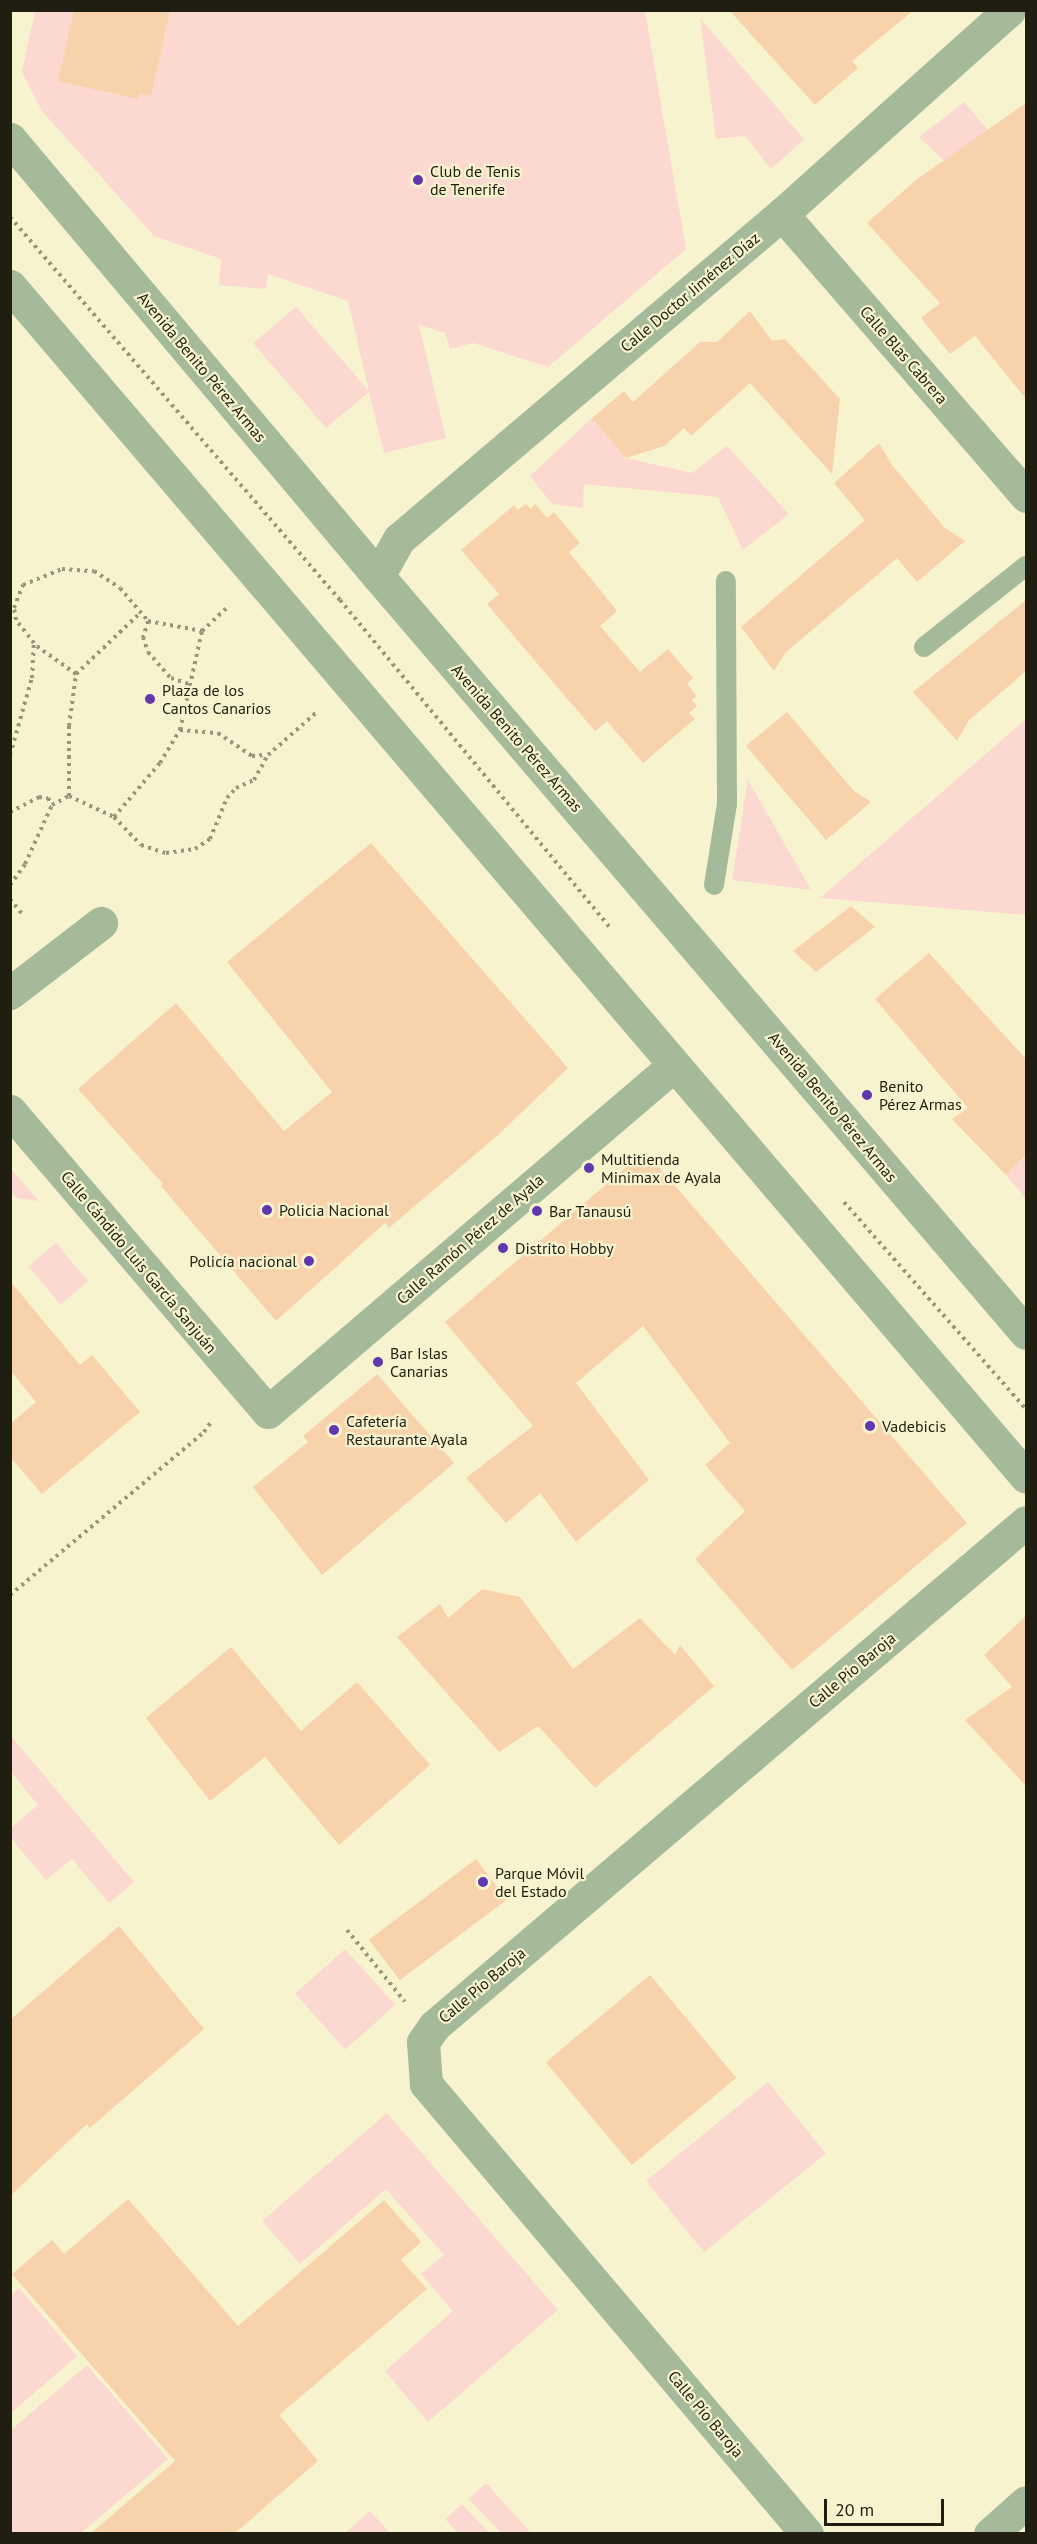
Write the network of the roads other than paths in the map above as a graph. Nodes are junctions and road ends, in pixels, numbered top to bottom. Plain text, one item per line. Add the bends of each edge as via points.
1 (1009, 10) edge
2 (14, 147) edge
3 (782, 214) junction
4 (10, 286) edge
5 (1026, 496) edge
6 (1026, 566) edge
7 (378, 576) junction
8 (726, 580) dead end
9 (924, 647) dead end
10 (714, 885) dead end
11 (102, 923) dead end
12 (10, 993) edge
13 (673, 1066) junction
14 (10, 1111) edge
15 (1026, 1333) edge
16 (268, 1413) joint
17 (1026, 1477) edge
18 (1026, 1522) edge
19 (1026, 2502) edge
20 (807, 2534) edge
21 (990, 2534) edge

1 - 3 street, Calle Doctor Jiménez Díaz
2 - 7 street, Avenida Benito Pérez Armas
3 - 5 street, Calle Blas Cabrera
3 - 7 street, Calle Doctor Jiménez Díaz via 399,539
4 - 13 street
6 - 9 lane
7 - 15 street, Avenida Benito Pérez Armas
8 - 10 lane via 728,773 726,816
11 - 12 street
13 - 16 street, Calle Ramón Pérez de Ayala
13 - 17 street
14 - 16 street, Calle Cándido Luis García Sanjuán
18 - 20 street, Calle Pío Baroja via 439,2022 423,2042 426,2084
19 - 21 street

